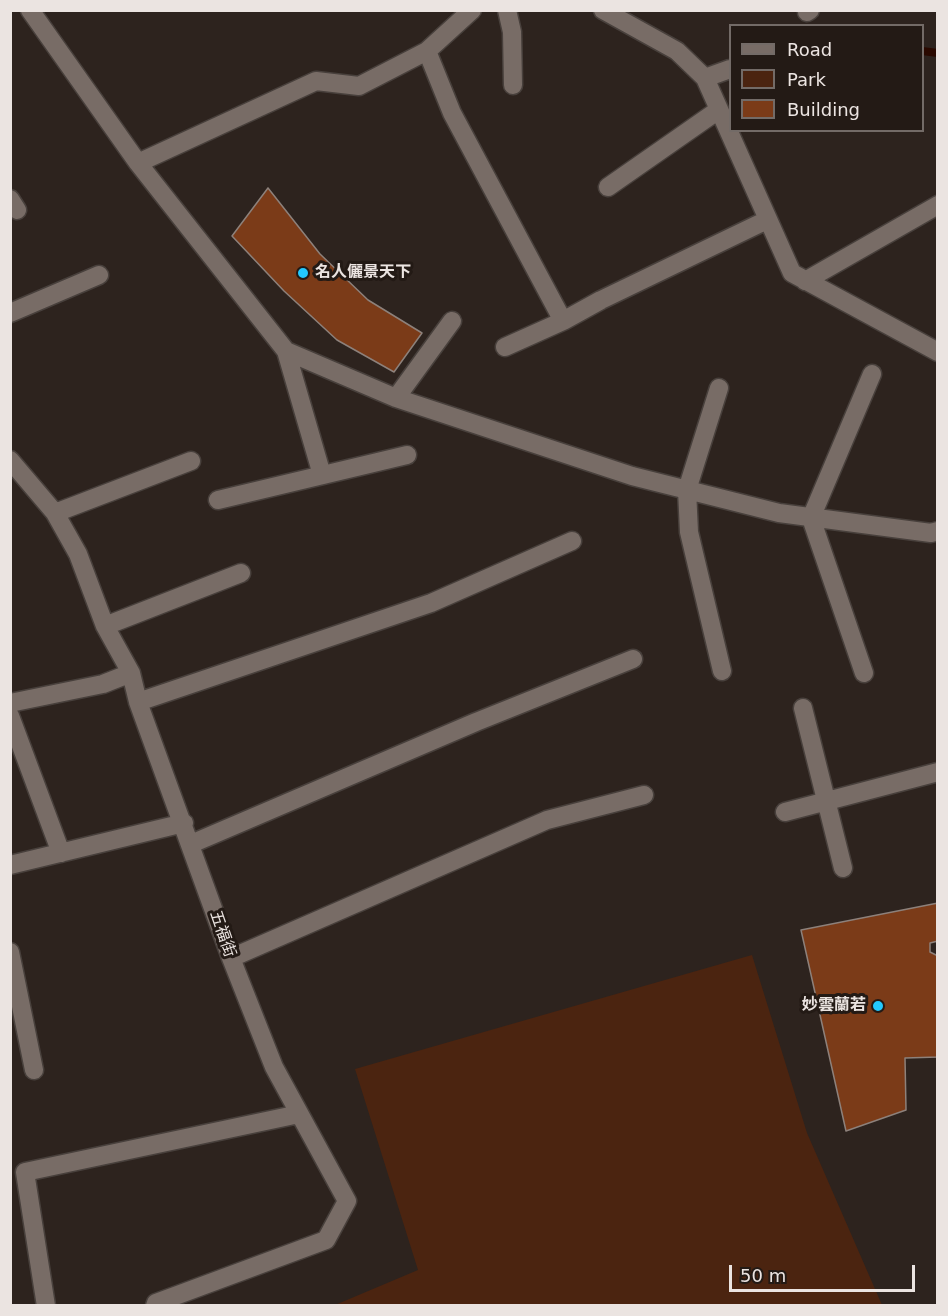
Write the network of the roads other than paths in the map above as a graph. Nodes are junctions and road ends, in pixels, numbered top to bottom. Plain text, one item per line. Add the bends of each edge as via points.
1 (30, 10) edge
2 (472, 10) edge
3 (507, 10) edge
4 (603, 10) edge
5 (427, 51) junction
6 (729, 69) edge
7 (705, 78) junction
8 (513, 85) dead end
9 (717, 111) junction
10 (138, 163) junction
11 (608, 187) dead end
12 (938, 205) edge
13 (767, 220) junction
14 (99, 274) dead end
15 (805, 281) junction
16 (10, 313) edge
17 (453, 321) dead end
18 (563, 321) junction
19 (505, 346) dead end
20 (286, 351) junction
21 (938, 352) edge
22 (872, 374) dead end
23 (719, 388) dead end
24 (396, 398) junction
25 (407, 455) dead end
26 (10, 459) edge
27 (191, 461) dead end
28 (322, 475) junction
29 (687, 490) junction
30 (218, 500) dead end
31 (55, 513) junction
32 (811, 518) junction
33 (938, 531) edge
34 (572, 541) dead end
35 (241, 573) dead end
36 (105, 626) junction
37 (633, 659) dead end
38 (722, 671) dead end
39 (131, 672) junction
40 (864, 672) dead end
41 (138, 702) junction
42 (10, 704) edge
43 (803, 708) dead end
44 (10, 716) edge
45 (938, 772) edge
46 (644, 795) dead end
47 (825, 802) junction
48 (785, 812) dead end
49 (184, 823) junction
50 (191, 844) junction
51 (61, 853) junction
52 (10, 865) edge
53 (843, 868) dead end
54 (10, 952) edge
55 (231, 958) junction
56 (34, 1070) dead end
57 (299, 1114) junction
58 (46, 1305) edge
59 (155, 1305) edge

1 - 10 street
2 - 5 street
3 - 8 street via 512,32
4 - 7 street via 677,51
5 - 10 street via 359,86 316,81
5 - 18 street via 452,113
6 - 7 street
7 - 9 street
9 - 11 street
9 - 13 street
10 - 20 street
12 - 15 street
13 - 15 street via 792,273
13 - 18 street
14 - 16 street
15 - 21 street
17 - 24 street
18 - 19 street
20 - 24 street
20 - 28 street
22 - 32 street
23 - 29 street
24 - 29 street via 632,476
25 - 28 street
26 - 31 street, 五福街
27 - 31 street
28 - 30 street
29 - 32 street
29 - 38 street via 689,532
31 - 36 street, 五福街 via 78,554
32 - 33 street
32 - 40 street
34 - 41 street via 431,603
35 - 36 street
36 - 39 street, 五福街
37 - 50 street
39 - 41 street, 五福街
39 - 42 street via 103,684
41 - 49 street, 五福街
43 - 47 street
44 - 51 street
45 - 47 street
46 - 55 street via 547,820
47 - 48 street
47 - 53 street
49 - 50 street, 五福街
49 - 51 street
50 - 55 street, 五福街
51 - 52 street
54 - 56 street
55 - 57 street, 五福街 via 274,1067
57 - 58 street via 24,1172
57 - 59 street, 五福街 via 347,1201 326,1240

